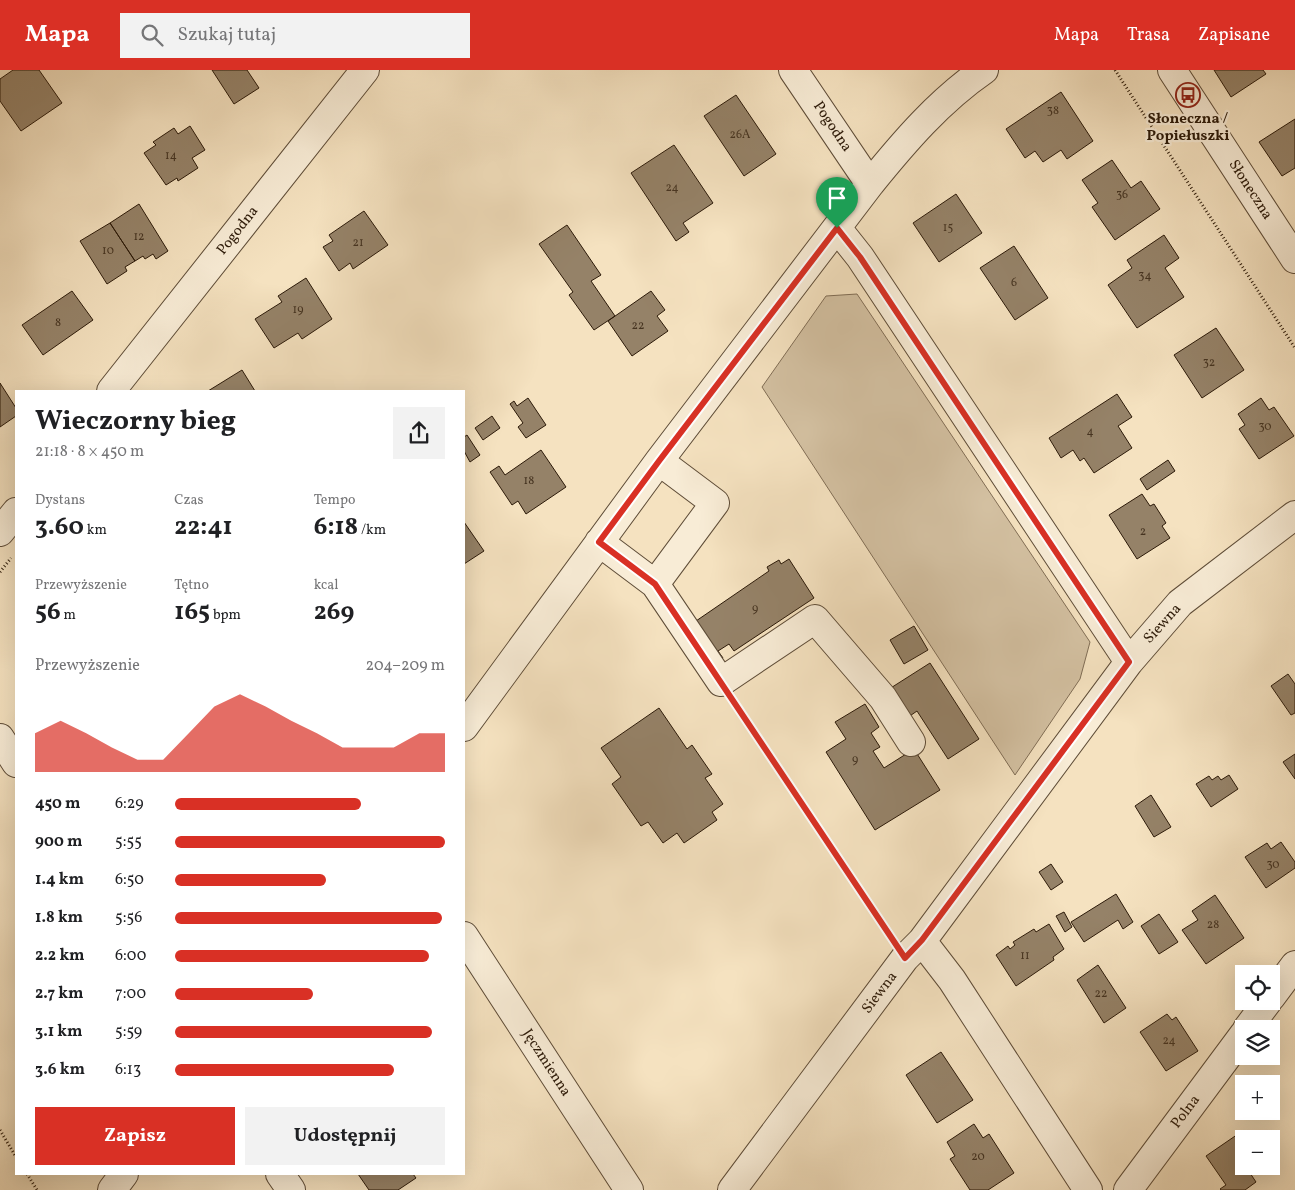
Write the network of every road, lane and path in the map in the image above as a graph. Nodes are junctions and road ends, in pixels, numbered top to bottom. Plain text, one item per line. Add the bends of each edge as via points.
1 (365, 70) edge
2 (793, 70) edge
3 (984, 70) edge
4 (1115, 70) edge
5 (1172, 70) edge
6 (870, 184) junction
7 (837, 228) junction
8 (1295, 259) edge
9 (1295, 348) edge
10 (112, 390) edge
11 (659, 461) junction
12 (15, 513) edge
13 (1295, 515) edge
14 (0, 532) edge
15 (599, 542) junction
16 (15, 553) edge
17 (0, 572) edge
18 (655, 584) junction
19 (1129, 662) junction
20 (721, 682) junction
21 (465, 726) edge
22 (0, 738) edge
23 (911, 742) dead end
24 (15, 761) edge
25 (465, 938) edge
26 (914, 949) junction
27 (1295, 965) edge
28 (1280, 985) edge
29 (1235, 1046) edge
30 (0, 1130) edge
31 (15, 1155) edge
32 (28, 1175) edge
33 (123, 1175) edge
34 (281, 1175) edge
35 (37, 1190) edge
36 (112, 1190) edge
37 (291, 1190) edge
38 (629, 1190) edge
39 (732, 1190) edge
40 (1088, 1190) edge
41 (1128, 1190) edge

1 - 10 street, Pogodna
2 - 6 street, Pogodna
3 - 6 street via 940,105
4 - 9 path
5 - 8 street, Słoneczna
6 - 7 street
7 - 11 street
7 - 19 street via 860,257
11 - 15 street
11 - 18 street via 715,504
12 - 14 street
13 - 19 street, Siewna via 1180,603
15 - 18 street
15 - 21 street
16 - 17 path
18 - 20 street
19 - 26 street, Siewna
20 - 23 street via 815,619 883,698
20 - 26 path
22 - 24 street
25 - 38 street, Jęczmienna
26 - 39 street, Siewna
26 - 40 street via 952,980
27 - 28 street
29 - 41 street, Polna
30 - 31 path
32 - 35 path
33 - 36 street
34 - 37 street

